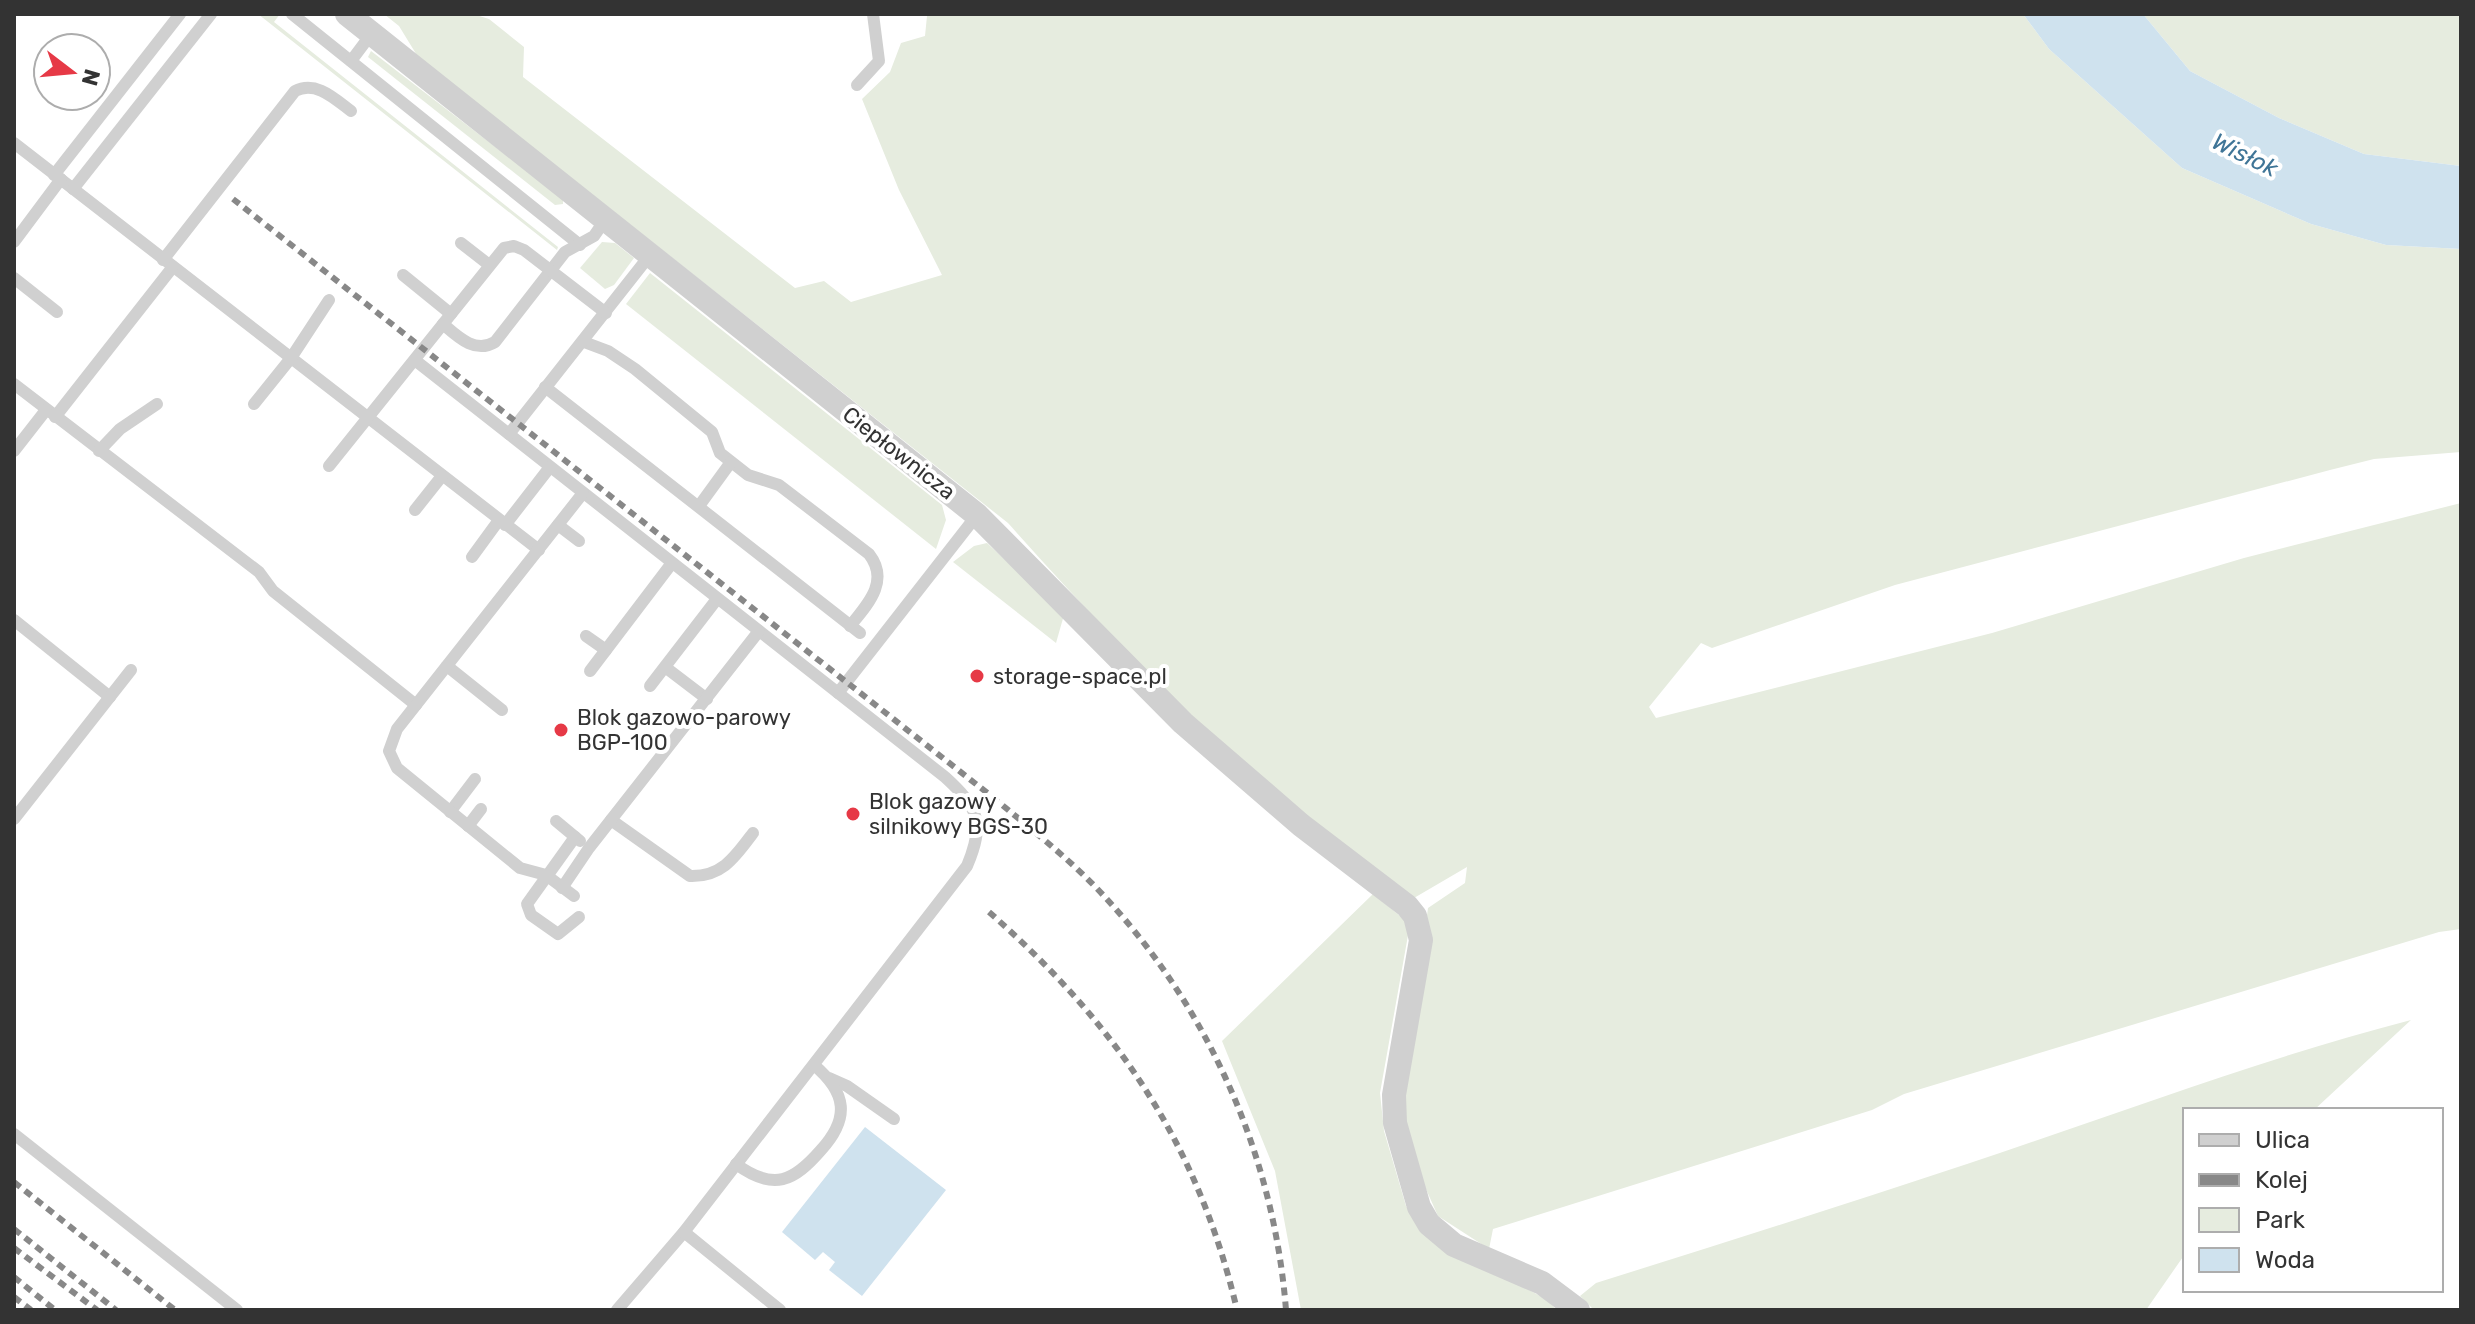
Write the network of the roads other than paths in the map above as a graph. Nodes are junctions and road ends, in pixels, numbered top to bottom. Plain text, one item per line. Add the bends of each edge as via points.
1 (180, 14) edge
2 (211, 14) edge
3 (292, 14) edge
4 (347, 14) edge
5 (873, 14) edge
6 (372, 33) junction
7 (351, 61) junction
8 (857, 85) dead end
9 (351, 111) dead end
10 (14, 143) edge
11 (58, 177) junction
12 (73, 189) junction
13 (605, 220) junction
14 (14, 242) edge
15 (461, 243) dead end
16 (580, 245) junction
17 (650, 255) junction
18 (168, 264) junction
19 (488, 264) junction
20 (551, 270) junction
21 (403, 275) dead end
22 (14, 278) edge
23 (329, 300) dead end
24 (57, 312) dead end
25 (606, 313) junction
26 (447, 319) junction
27 (584, 342) junction
28 (291, 358) junction
29 (416, 361) junction
30 (14, 384) edge
31 (545, 387) junction
32 (157, 404) dead end
33 (254, 404) dead end
34 (51, 413) junction
35 (367, 417) junction
36 (509, 434) junction
37 (16, 446) edge
38 (99, 451) junction
39 (731, 462) junction
40 (329, 466) dead end
41 (550, 467) junction
42 (442, 476) junction
43 (583, 493) junction
44 (699, 506) junction
45 (415, 510) dead end
46 (977, 515) junction
47 (502, 522) junction
48 (558, 525) junction
49 (579, 541) dead end
50 (539, 550) junction
51 (472, 557) dead end
52 (672, 563) junction
53 (717, 599) junction
54 (14, 620) edge
55 (759, 631) junction
56 (586, 636) dead end
57 (606, 650) junction
58 (447, 666) junction
59 (665, 667) junction
60 (131, 670) dead end
61 (590, 671) dead end
62 (650, 686) dead end
63 (838, 693) junction
64 (110, 697) junction
65 (707, 699) junction
66 (416, 705) junction
67 (502, 710) dead end
68 (475, 779) dead end
69 (481, 809) dead end
70 (450, 812) junction
71 (14, 819) edge
72 (611, 820) junction
73 (556, 821) dead end
74 (468, 826) junction
75 (753, 833) dead end
76 (575, 837) junction
77 (589, 848) junction
78 (546, 875) junction
79 (562, 888) junction
80 (574, 896) dead end
81 (579, 917) dead end
82 (814, 1065) junction
83 (829, 1078) junction
84 (894, 1119) dead end
85 (14, 1134) edge
86 (736, 1164) junction
87 (684, 1232) junction
88 (237, 1310) edge
89 (617, 1310) edge
90 (780, 1310) edge
91 (1578, 1310) edge

1 - 11 lane
2 - 12 lane
3 - 7 lane
4 - 6 street, Ciepłownicza
5 - 8 lane via 879,61
6 - 7 lane
6 - 13 street, Ciepłownicza
7 - 16 lane
9 - 18 lane via 320,90 295,91
10 - 11 lane
11 - 12 lane
11 - 14 lane
12 - 18 lane
13 - 16 lane
13 - 17 street, Ciepłownicza
15 - 19 lane
16 - 20 lane via 565,252
17 - 25 lane
17 - 46 street, Ciepłownicza
18 - 28 lane
18 - 34 lane
19 - 20 lane via 504,248 514,246
19 - 26 lane
20 - 25 lane
20 - 26 lane via 488,347 462,340
21 - 26 lane
22 - 24 lane
23 - 28 lane
25 - 27 lane
26 - 29 lane
27 - 31 lane
27 - 39 lane via 635,369 712,432 720,453
28 - 33 lane
28 - 35 lane
29 - 35 lane
29 - 36 lane
30 - 34 lane
31 - 36 lane
31 - 44 lane
32 - 38 lane
34 - 37 lane
34 - 38 lane
35 - 40 lane
35 - 42 lane
36 - 41 lane
38 - 66 lane via 259,572 273,591
39 - 44 lane
39 - 44 lane via 748,475 779,485 874,561 877,587 855,630
41 - 43 lane
41 - 47 lane
42 - 45 lane
42 - 47 lane
43 - 48 lane
43 - 52 lane
46 - 63 lane
46 - 91 street, Ciepłownicza via 1183,723 1301,825 1407,906 1419,927 1419,958 1394,1095 1395,1123 1419,1207 1429,1224 1454,1245 1542,1283
47 - 50 lane
47 - 51 lane
48 - 49 lane
48 - 50 lane
50 - 58 lane
52 - 53 lane
52 - 57 lane
53 - 55 lane
53 - 59 lane
54 - 64 lane
55 - 63 lane
55 - 65 lane
56 - 57 lane
57 - 61 lane
58 - 66 lane
58 - 67 lane
59 - 62 lane
59 - 65 lane
60 - 64 lane
63 - 82 lane via 970,799 978,823 967,866
64 - 71 lane
65 - 72 lane
66 - 70 lane via 391,739 389,751 392,760
68 - 70 lane
69 - 74 lane
70 - 74 lane
72 - 75 lane via 690,876 715,873 729,864
72 - 77 lane
73 - 76 lane
74 - 78 lane via 520,868
76 - 77 lane
76 - 78 lane
77 - 79 lane
78 - 79 lane
78 - 81 lane via 529,897 527,910 558,934
79 - 80 lane
82 - 83 lane
82 - 86 lane
83 - 84 lane
83 - 86 lane via 841,1113 838,1131 801,1173 773,1178
85 - 88 lane
86 - 87 lane
87 - 89 lane
87 - 90 lane

